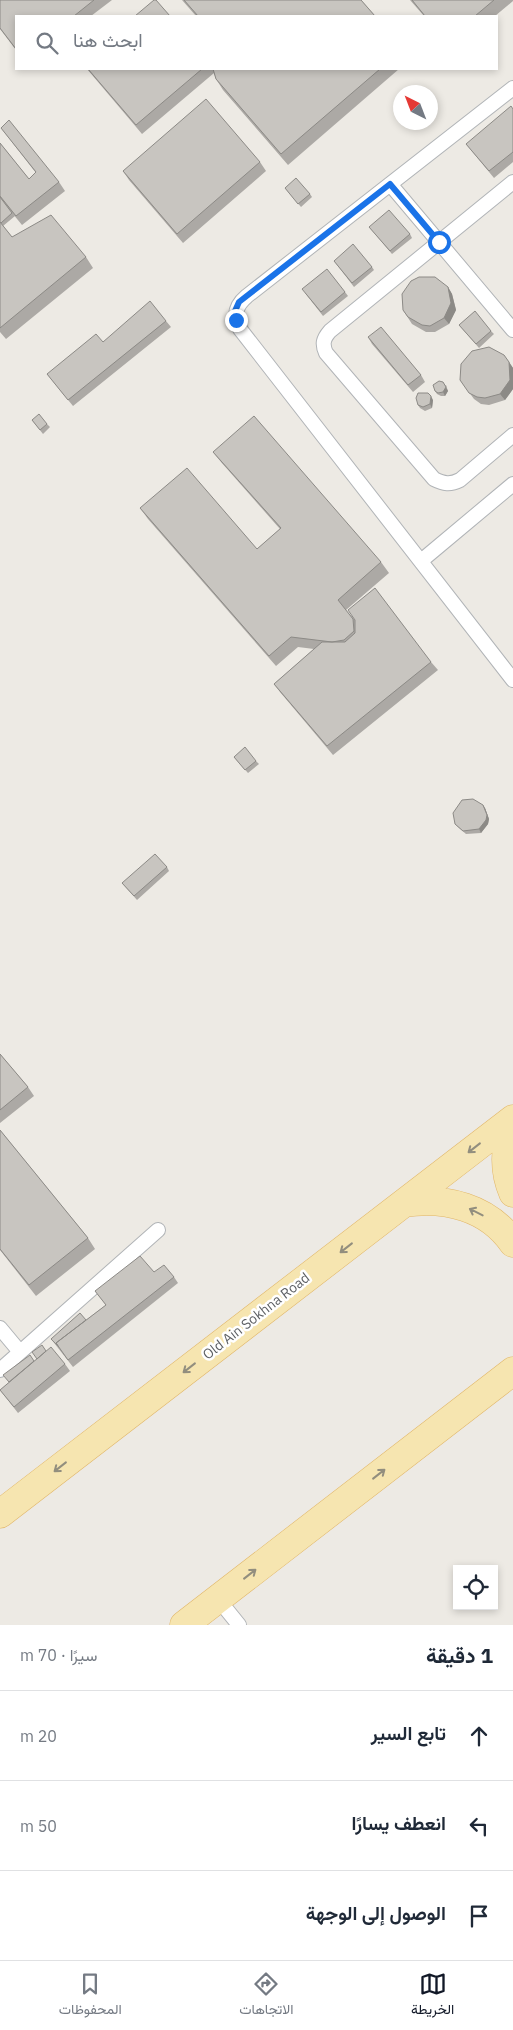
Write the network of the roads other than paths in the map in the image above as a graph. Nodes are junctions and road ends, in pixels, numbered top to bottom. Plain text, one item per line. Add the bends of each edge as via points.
1 (513, 88) edge
2 (513, 182) edge
3 (390, 184) junction
4 (439, 242) junction
5 (513, 330) edge
6 (513, 435) edge
7 (513, 484) edge
8 (421, 561) junction
9 (513, 680) edge
10 (513, 1121) edge
11 (513, 1193) edge
12 (404, 1202) junction
13 (158, 1230) dead end
14 (513, 1243) edge
15 (0, 1328) edge
16 (20, 1352) junction
17 (0, 1370) edge
18 (513, 1371) edge
19 (0, 1514) edge
20 (218, 1599) junction
21 (184, 1625) edge
22 (239, 1625) edge

1 - 3 lane
2 - 4 lane
3 - 4 lane
3 - 8 lane via 239,302 235,311 236,320
4 - 5 lane
4 - 6 lane via 330,331 324,337 326,353 434,479 441,483 451,484 460,480
7 - 8 lane
8 - 9 lane
10 - 11 main road via 506,1153
10 -> 12 main road, Old Ain Sokhna Road
14 -> 12 main road via 498,1226 463,1206 444,1201
12 -> 19 main road, Old Ain Sokhna Road
13 - 16 lane
15 - 16 lane
16 - 17 lane
20 -> 18 main road
20 - 21 main road
20 - 22 lane

